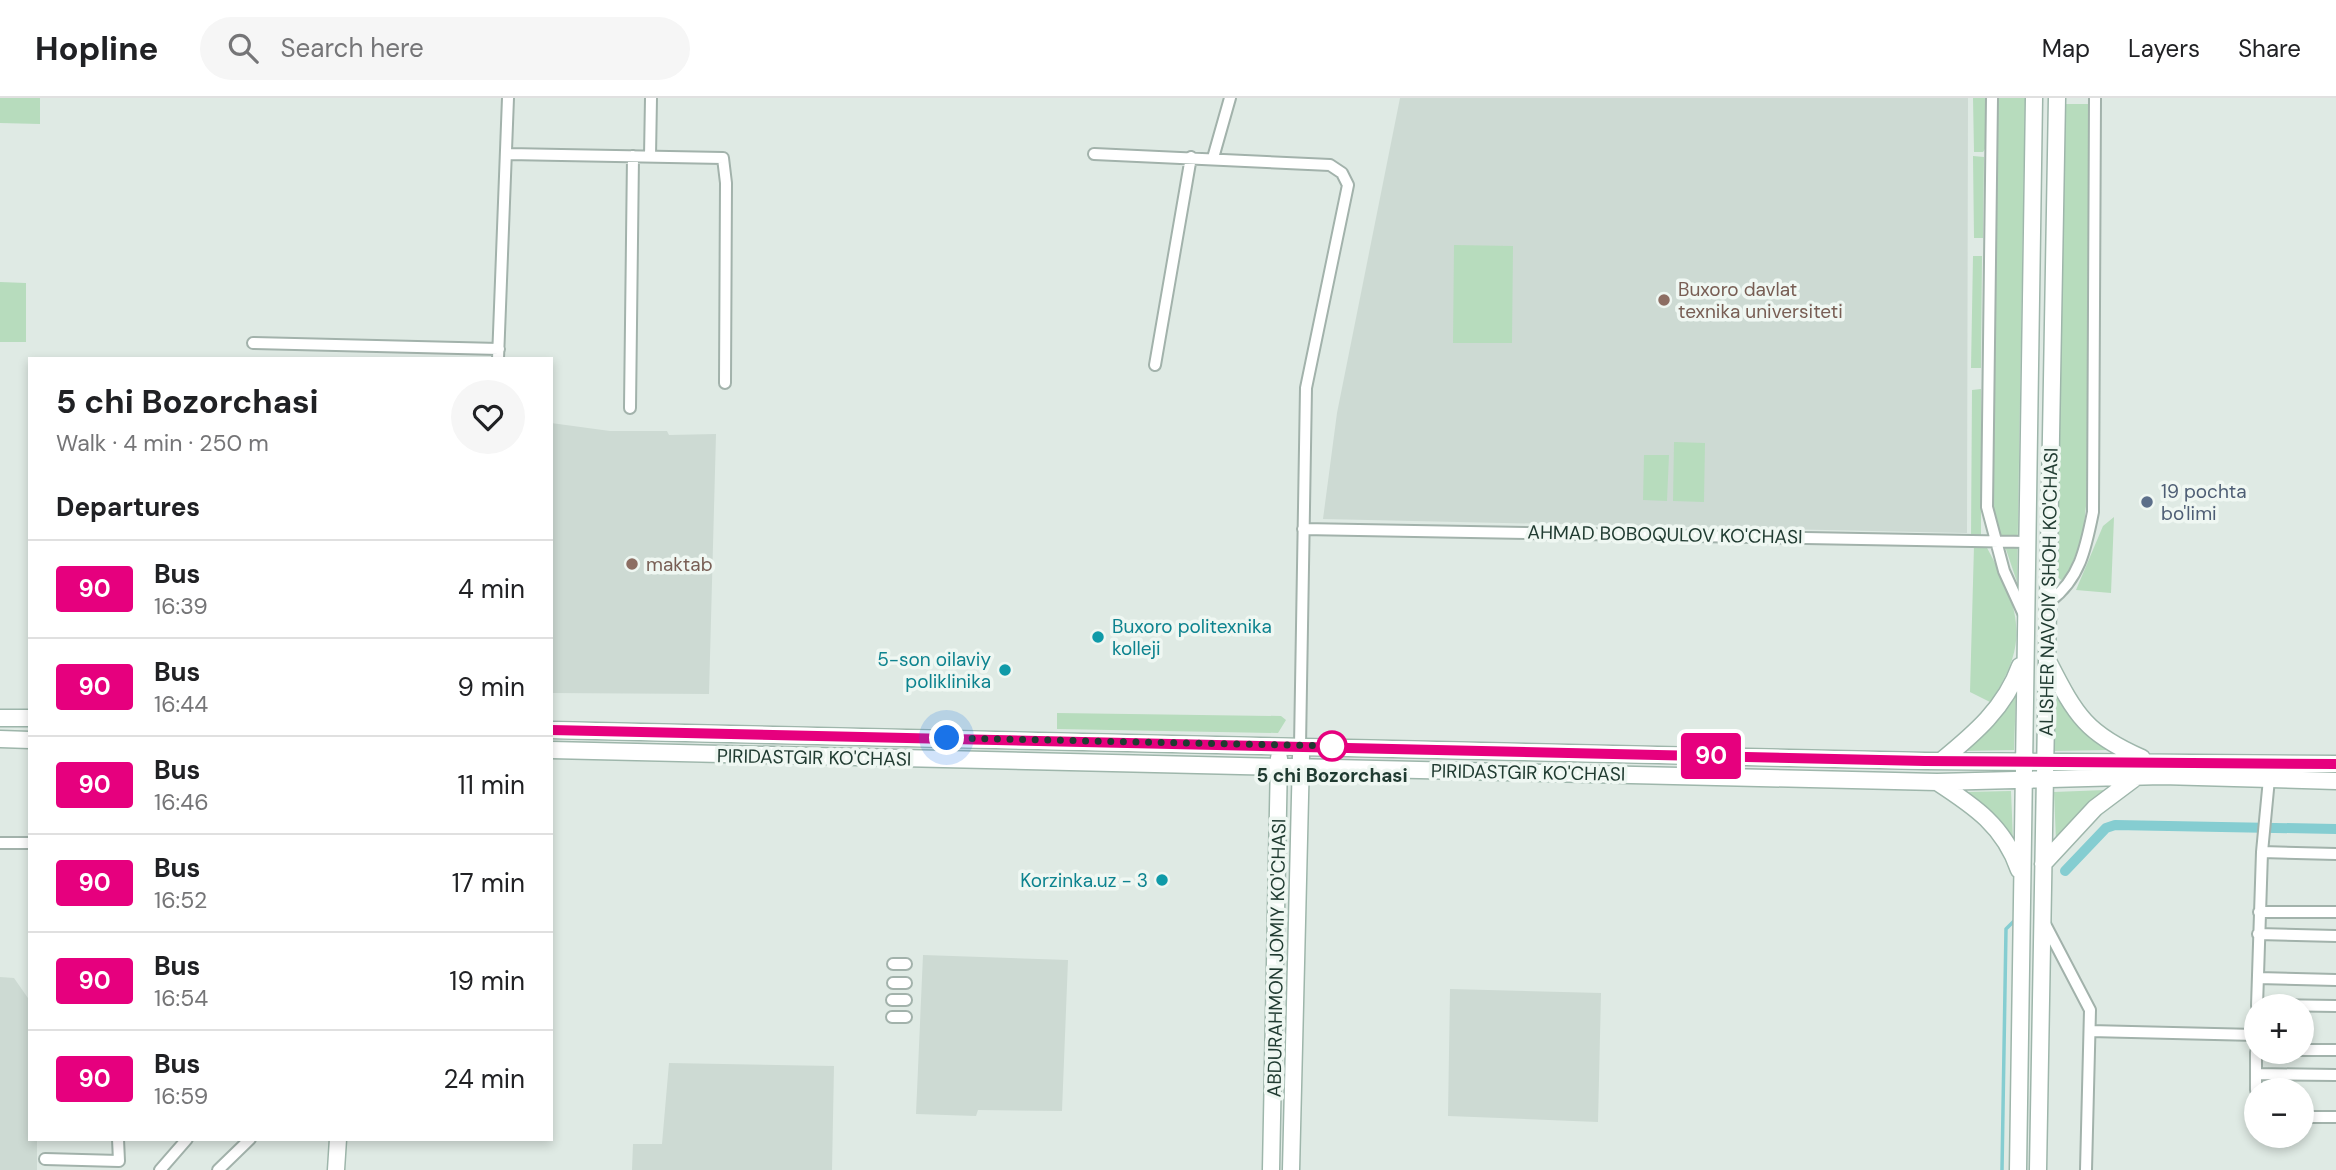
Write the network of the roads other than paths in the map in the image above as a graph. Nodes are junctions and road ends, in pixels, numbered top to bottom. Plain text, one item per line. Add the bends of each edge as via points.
1 (508, 98) edge
2 (651, 98) edge
3 (1230, 98) edge
4 (1992, 98) edge
5 (2034, 98) edge
6 (2057, 98) edge
7 (2095, 98) edge
8 (507, 154) junction
9 (1094, 154) dead end
10 (633, 156) junction
11 (650, 156) junction
12 (1191, 157) junction
13 (1213, 158) junction
14 (253, 343) dead end
15 (498, 354) edge
16 (1155, 365) dead end
17 (725, 383) dead end
18 (630, 408) dead end
19 (1303, 529) junction
20 (1995, 542) junction
21 (2027, 542) junction
22 (2050, 601) junction
23 (2025, 618) junction
24 (2025, 654) junction
25 (2047, 660) junction
26 (0, 718) edge
27 (28, 718) edge
28 (553, 730) edge
29 (0, 739) edge
30 (28, 740) edge
31 (1279, 746) junction
32 (1300, 746) junction
33 (553, 750) edge
34 (2024, 760) junction
35 (2044, 760) junction
36 (1941, 761) junction
37 (2148, 761) junction
38 (2336, 764) edge
39 (1279, 766) junction
40 (1301, 767) junction
41 (2135, 778) junction
42 (2269, 779) junction
43 (2024, 780) junction
44 (2044, 780) junction
45 (2336, 781) edge
46 (1937, 782) junction
47 (0, 843) edge
48 (28, 844) edge
49 (2262, 852) junction
50 (2336, 854) edge
51 (2043, 864) junction
52 (2022, 880) junction
53 (2259, 912) junction
54 (2336, 912) edge
55 (2042, 918) junction
56 (2258, 934) junction
57 (2336, 936) edge
58 (893, 964) dead end
59 (906, 964) dead end
60 (2258, 978) junction
61 (2336, 979) edge
62 (892, 983) dead end
63 (906, 983) dead end
64 (2257, 994) edge
65 (892, 1000) dead end
66 (906, 1000) dead end
67 (2314, 1006) edge
68 (2336, 1006) edge
69 (892, 1017) dead end
70 (906, 1017) dead end
71 (2090, 1031) junction
72 (2244, 1035) edge
73 (2314, 1050) edge
74 (2336, 1050) edge
75 (2256, 1064) edge
76 (2256, 1074) junction
77 (2336, 1075) edge
78 (2256, 1078) edge
79 (2314, 1117) edge
80 (2336, 1117) edge
81 (118, 1141) edge
82 (185, 1141) edge
83 (248, 1141) edge
84 (338, 1141) edge
85 (45, 1159) dead end
86 (105, 1166) edge
87 (160, 1170) edge
88 (218, 1170) edge
89 (336, 1170) edge
90 (1271, 1170) edge
91 (1291, 1170) edge
92 (2018, 1170) edge
93 (2038, 1170) edge
94 (2086, 1170) edge

1 - 8 street
2 - 11 street
3 - 13 street
4 - 20 street via 1986,488
5 - 21 main road, ALISHER NAVOIY SHOH KO'CHASI
6 - 22 main road, ALISHER NAVOIY SHOH KO'CHASI
7 - 22 street via 2093,512 2076,574
8 - 10 street
8 - 15 street
9 - 12 street
10 - 11 street
10 - 18 street
11 - 17 street via 723,158
12 - 13 street
12 - 16 street
13 - 19 street via 1330,165 1342,173 1348,185 1306,388
14 - 15 street
19 - 20 street, AHMAD BOBOQULOV KO'CHASI
19 - 32 street
20 - 21 street, AHMAD BOBOQULOV KO'CHASI
20 - 23 street
21 - 23 main road, ALISHER NAVOIY SHOH KO'CHASI
22 - 25 main road, ALISHER NAVOIY SHOH KO'CHASI
23 - 24 main road, ALISHER NAVOIY SHOH KO'CHASI
24 - 34 main road, ALISHER NAVOIY SHOH KO'CHASI
24 - 36 main road via 2014,684 1997,710
25 - 35 main road, ALISHER NAVOIY SHOH KO'CHASI
25 - 37 main road via 2077,715 2092,730
26 - 27 main road
28 - 31 main road, PIRIDASTGIR KO'CHASI
29 - 30 main road
31 - 32 main road, PIRIDASTGIR KO'CHASI
31 - 39 main road, ABDURAHMON JOMIY KO'CHASI
32 - 36 main road, PIRIDASTGIR KO'CHASI
32 - 40 main road, ABDURAHMON JOMIY KO'CHASI
33 - 39 main road, PIRIDASTGIR KO'CHASI
34 - 35 main road, PIRIDASTGIR KO'CHASI
34 - 36 main road, PIRIDASTGIR KO'CHASI
34 - 43 main road, ALISHER NAVOIY SHOH KO'CHASI
35 - 37 main road, PIRIDASTGIR KO'CHASI
35 - 44 main road, ALISHER NAVOIY SHOH KO'CHASI
37 - 38 main road, PIRIDASTGIR KO'CHASI
39 - 40 main road, PIRIDASTGIR KO'CHASI
39 - 90 main road, ABDURAHMON JOMIY KO'CHASI
40 - 46 main road, PIRIDASTGIR KO'CHASI
40 - 91 main road, ABDURAHMON JOMIY KO'CHASI
41 - 42 main road, PIRIDASTGIR KO'CHASI
41 - 44 main road, PIRIDASTGIR KO'CHASI
41 - 51 main road via 2095,808
42 - 45 main road, PIRIDASTGIR KO'CHASI
42 - 49 street
43 - 44 main road, PIRIDASTGIR KO'CHASI
43 - 46 main road, PIRIDASTGIR KO'CHASI
43 - 52 main road, ALISHER NAVOIY SHOH KO'CHASI
44 - 51 main road, ALISHER NAVOIY SHOH KO'CHASI
46 - 52 main road via 1993,824 2014,854
47 - 48 street
49 - 50 street
49 - 53 street
51 - 55 main road, ALISHER NAVOIY SHOH KO'CHASI
52 - 92 main road, ALISHER NAVOIY SHOH KO'CHASI
53 - 54 street
53 - 56 street
55 - 71 street via 2090,1010
55 - 93 main road, ALISHER NAVOIY SHOH KO'CHASI
56 - 57 street
56 - 60 street
58 - 59 street
60 - 61 street
60 - 64 street
62 - 63 street
65 - 66 street
67 - 68 street
69 - 70 street
71 - 72 street
71 - 94 street
73 - 74 street
75 - 76 street
76 - 77 street
76 - 78 street
79 - 80 street
81 - 86 street via 119,1161
82 - 87 street
83 - 88 street
84 - 89 main road
85 - 86 street

